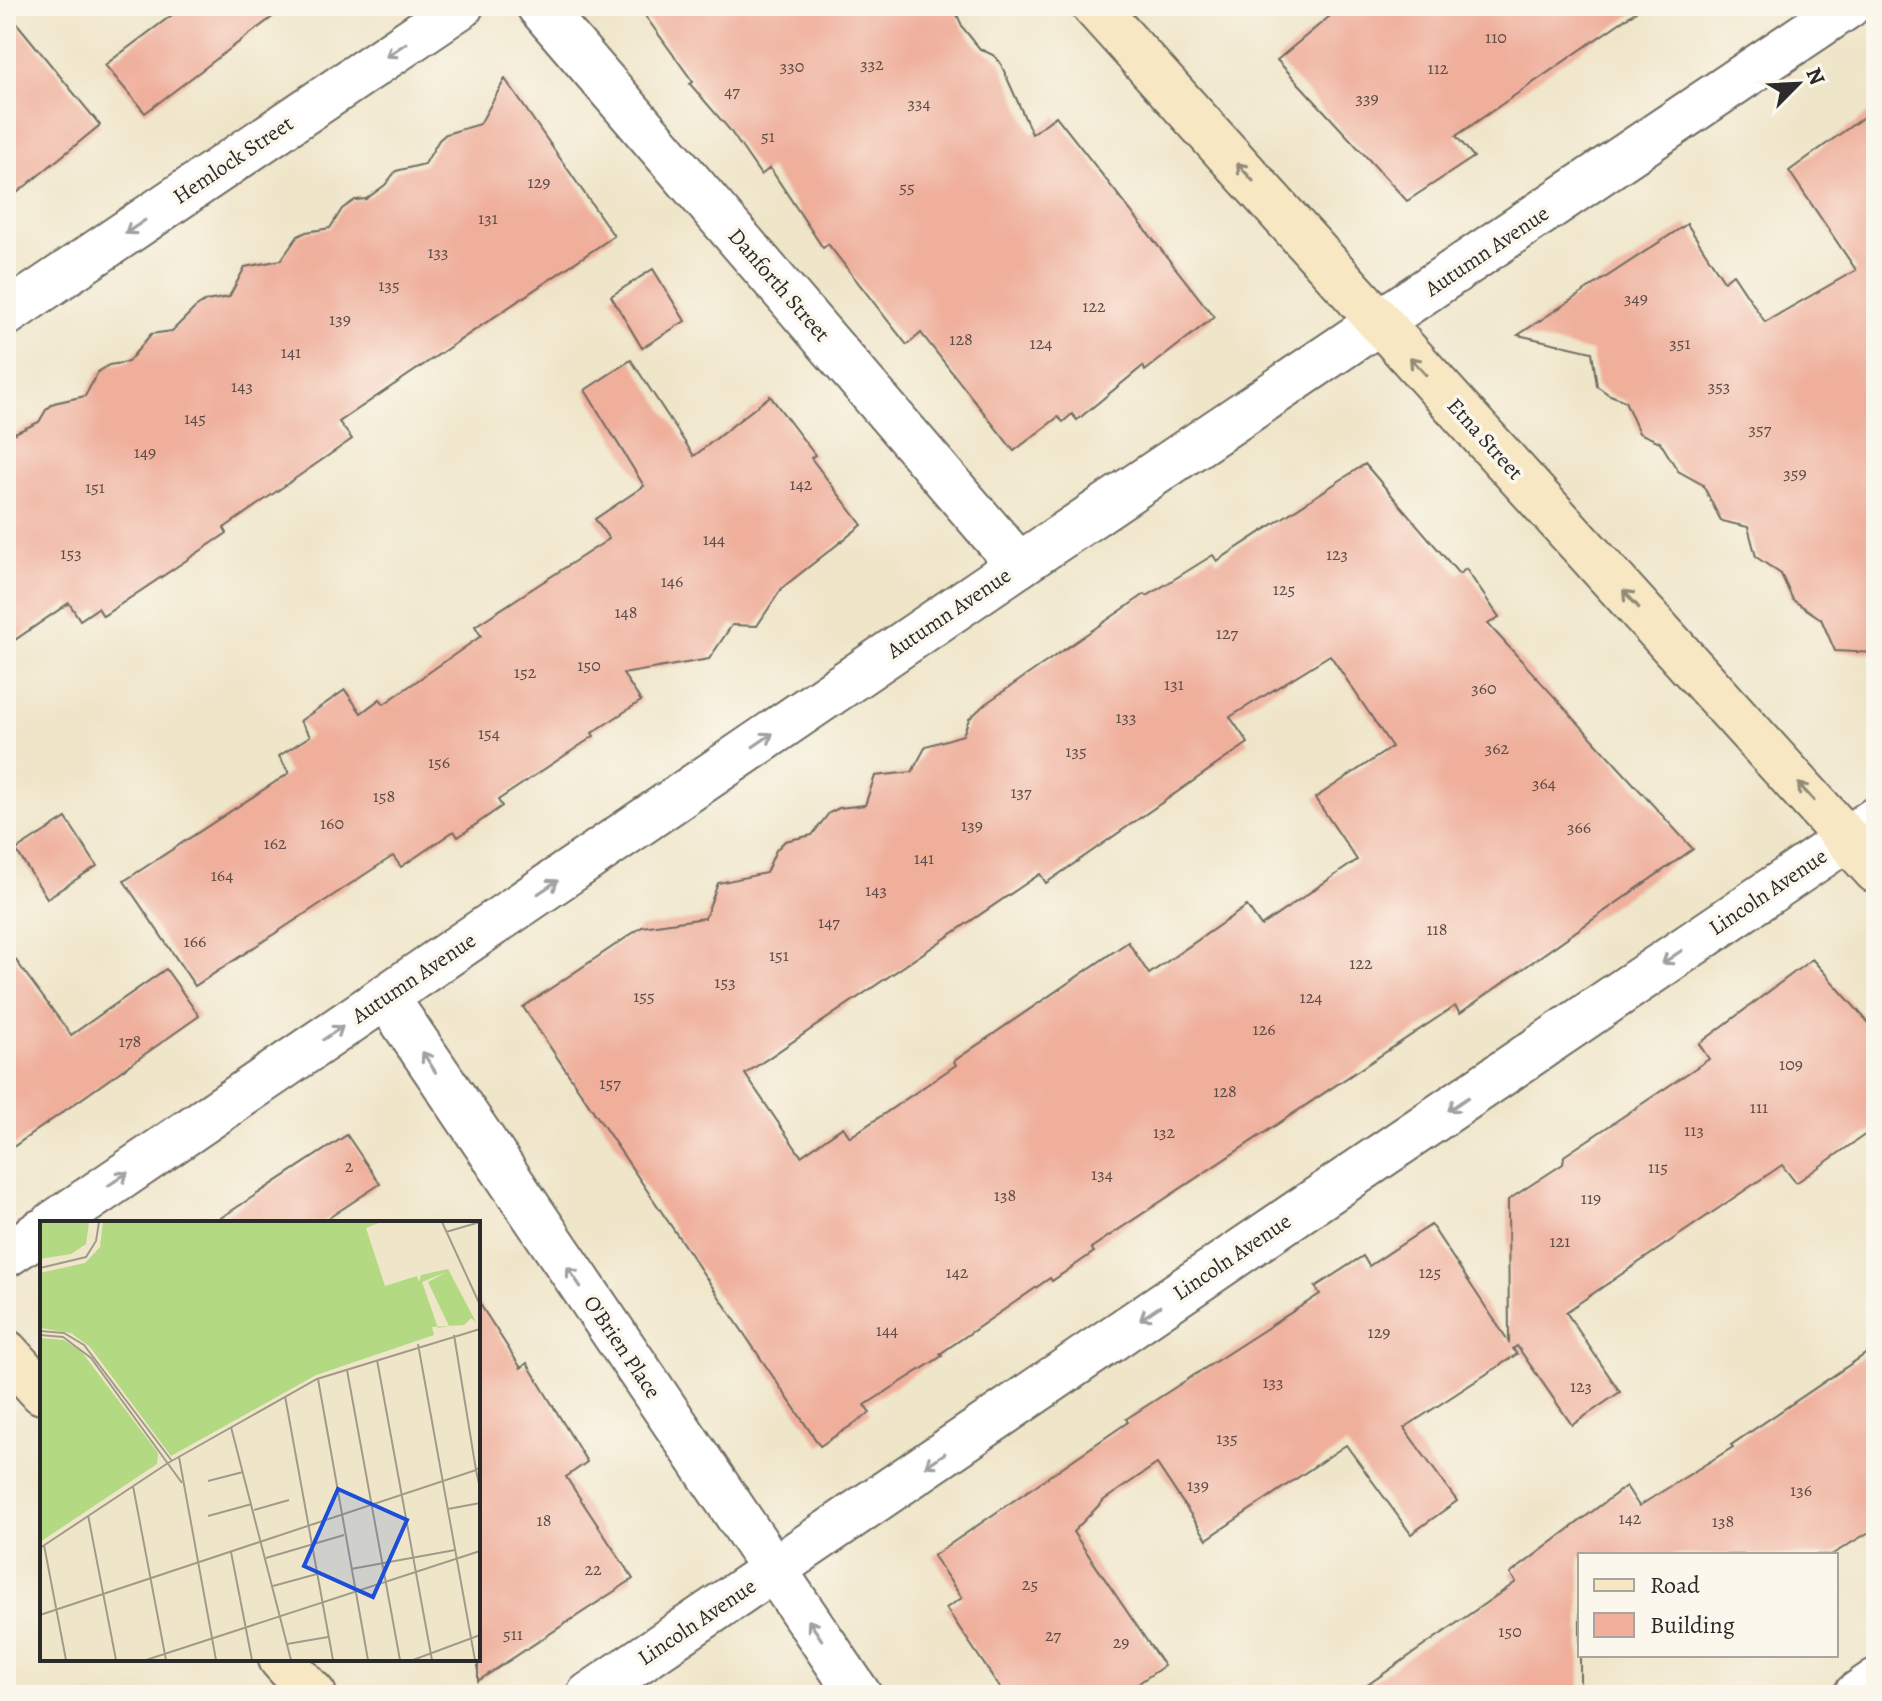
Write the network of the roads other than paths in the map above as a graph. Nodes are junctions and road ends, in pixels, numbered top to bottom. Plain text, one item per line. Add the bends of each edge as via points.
1 (461, 6) edge
2 (539, 6) edge
3 (1094, 6) edge
4 (1848, 6) edge
5 (6, 314) edge
6 (1380, 323) junction
7 (1019, 565) junction
8 (1862, 829) edge
9 (1876, 871) edge
10 (386, 997) junction
11 (57, 1221) edge
12 (40, 1232) edge
13 (6, 1255) edge
14 (6, 1352) edge
15 (40, 1390) edge
16 (774, 1570) junction
17 (283, 1661) edge
18 (1876, 1681) edge
19 (314, 1695) edge
20 (589, 1695) edge
21 (859, 1695) edge
22 (1856, 1695) edge

1 -> 5 street, Hemlock Street
2 - 7 street, Danforth Street
6 -> 3 main road, Etna Street
4 - 6 street, Autumn Avenue
6 - 7 street, Autumn Avenue
8 -> 6 main road, Etna Street
10 -> 7 street, Autumn Avenue
8 - 9 main road, Etna Street
8 -> 16 street, Lincoln Avenue
11 -> 10 street, Autumn Avenue
16 -> 10 street, O'Brien Place
12 - 13 street
14 - 15 main road
16 - 20 street, Lincoln Avenue
21 -> 16 street, O'Brien Place
17 - 19 main road
18 - 22 street

